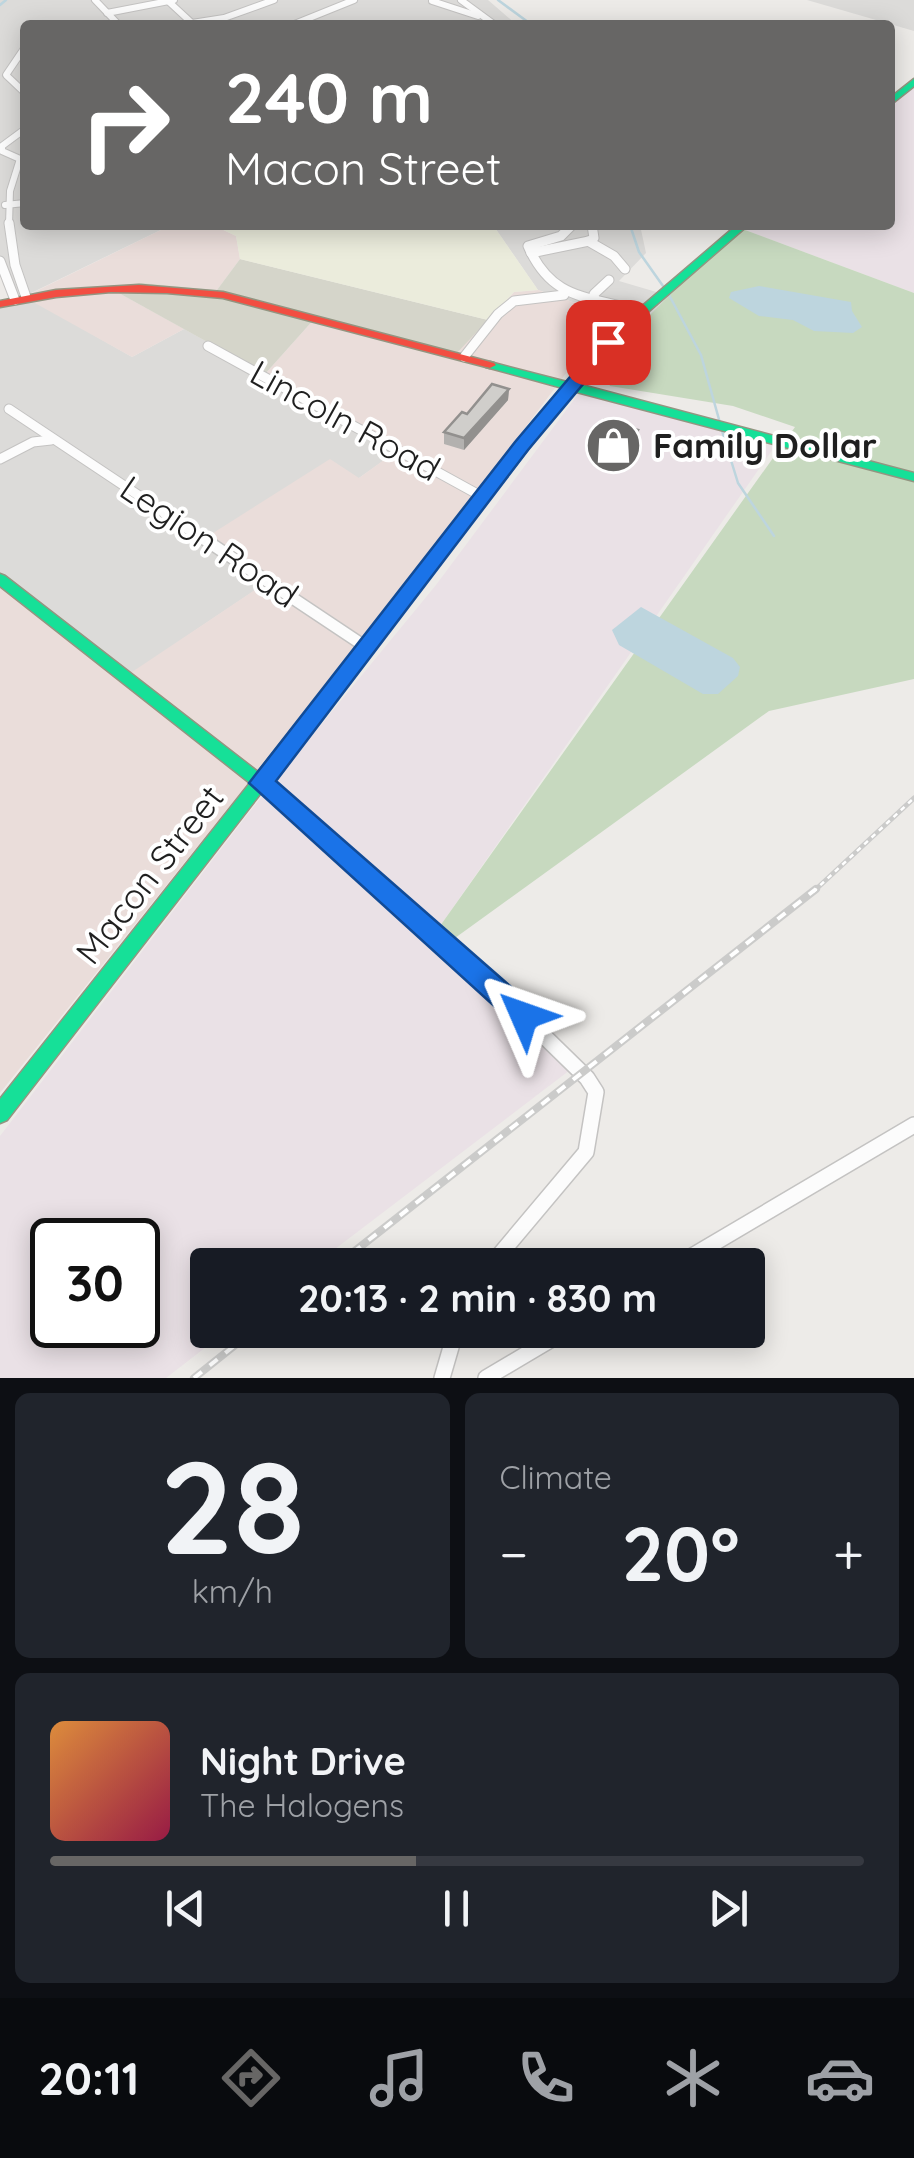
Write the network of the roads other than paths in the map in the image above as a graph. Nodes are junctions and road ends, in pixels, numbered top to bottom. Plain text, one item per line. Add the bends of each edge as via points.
1 (95, 0) edge
2 (169, 0) edge
3 (274, 0) edge
4 (354, 0) edge
5 (462, 0) edge
6 (434, 1) edge
7 (416, 8) dead end
8 (107, 13) junction
9 (478, 16) junction
10 (114, 20) edge
11 (188, 20) edge
12 (213, 20) edge
13 (304, 20) edge
14 (486, 20) edge
15 (20, 54) edge
16 (20, 88) edge
17 (20, 133) edge
18 (20, 158) edge
19 (3, 179) edge
20 (20, 204) edge
21 (5, 205) junction
22 (0, 218) edge
23 (567, 230) edge
24 (593, 230) edge
25 (737, 230) edge
26 (588, 241) junction
27 (3, 251) edge
28 (531, 254) junction
29 (0, 261) edge
30 (625, 269) dead end
31 (609, 280) dead end
32 (564, 294) junction
33 (14, 300) edge
34 (599, 301) junction
35 (641, 312) junction
36 (624, 328) junction
37 (208, 346) dead end
38 (464, 357) junction
39 (570, 386) junction
40 (9, 409) dead end
41 (51, 440) junction
42 (0, 459) edge
43 (914, 477) edge
44 (482, 496) junction
45 (0, 579) edge
46 (366, 647) junction
47 (261, 783) junction
48 (0, 1114) edge
49 (914, 1125) edge
50 (505, 1248) edge
51 (706, 1248) edge
52 (451, 1348) edge
53 (537, 1348) edge
54 (442, 1378) edge
55 (486, 1378) edge

1 - 8 street
2 - 8 street
2 - 11 street
3 - 12 street
4 - 13 street
5 - 9 street
6 - 7 street
6 - 9 street
8 - 10 street
9 - 14 street
15 - 16 street via 6,75
17 - 18 street via 2,151
19 - 21 street
20 - 21 street
21 - 22 street
21 - 27 street
23 - 28 street via 531,243
24 - 26 street
25 - 35 main road, Macon Street
26 - 28 street
26 - 30 street
27 - 33 street
28 - 32 street
29 - 33 street
31 - 34 street via 594,294
32 - 34 street
32 - 38 street via 509,304
33 - 38 main road via 92,287 175,288
34 - 35 street
34 - 36 street via 624,315
35 - 36 main road, Macon Street
36 - 39 main road, Macon Street
37 - 44 street, Lincoln Road
38 - 39 main road
39 - 43 main road
39 - 44 main road, Macon Street
40 - 41 street, Legion Road
41 - 42 street
41 - 46 street, Legion Road
44 - 46 main road, Macon Street
45 - 47 main road
46 - 47 main road, Macon Street
47 - 48 main road, Macon Street
47 - 50 street via 505,998 596,1092 586,1152
49 - 51 street
52 - 54 street
53 - 55 street

